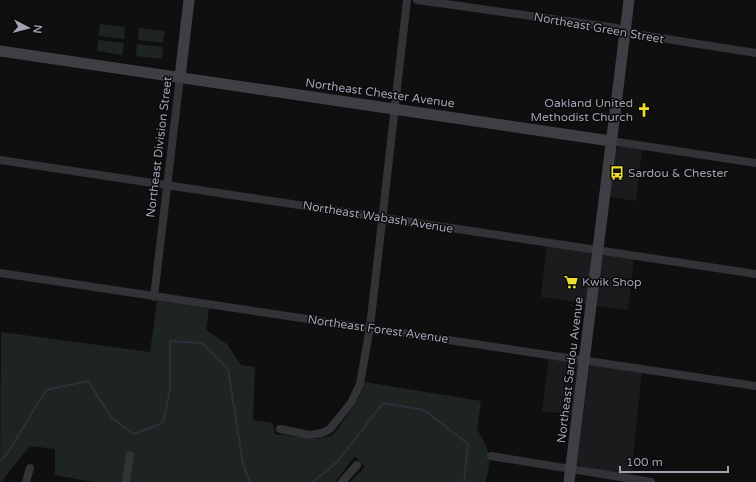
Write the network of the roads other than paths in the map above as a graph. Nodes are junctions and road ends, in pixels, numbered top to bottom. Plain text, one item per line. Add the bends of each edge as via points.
1 (189, 0) edge
2 (407, 0) edge
3 (417, 0) edge
4 (629, 0) edge
5 (625, 31) junction
6 (0, 51) edge
7 (756, 53) edge
8 (180, 77) junction
9 (394, 109) junction
10 (611, 141) junction
11 (0, 160) edge
12 (756, 163) edge
13 (167, 184) junction
14 (382, 218) junction
15 (598, 249) junction
16 (0, 273) edge
17 (756, 274) edge
18 (154, 297) junction
19 (370, 327) junction
20 (584, 359) junction
21 (756, 386) edge
22 (280, 428) dead end
23 (130, 455) dead end
24 (492, 456) dead end
25 (357, 465) dead end
26 (30, 468) dead end
27 (571, 470) junction
28 (26, 482) edge
29 (126, 482) edge
30 (342, 482) edge
31 (569, 482) edge
32 (651, 482) edge

1 - 8 street, Northeast Division Street
2 - 9 street
3 - 5 street, Northeast Green Street
4 - 5 street, Northeast Sardou Avenue
5 - 7 street, Northeast Green Street
5 - 10 street, Northeast Sardou Avenue
6 - 8 street, Northeast Chester Avenue
8 - 9 street, Northeast Chester Avenue
8 - 13 street, Northeast Division Street
9 - 10 street, Northeast Chester Avenue
9 - 14 street
10 - 12 street, Northeast Chester Avenue
10 - 15 street, Northeast Sardou Avenue
11 - 13 street, Northeast Wabash Avenue
13 - 14 street, Northeast Wabash Avenue
13 - 18 street, Northeast Division Street
14 - 15 street, Northeast Wabash Avenue
14 - 19 street
15 - 17 street, Northeast Wabash Avenue
15 - 20 street, Northeast Sardou Avenue
16 - 18 street, Northeast Forest Avenue
18 - 19 street, Northeast Forest Avenue
19 - 20 street, Northeast Forest Avenue
19 - 22 street via 357,392 334,426 322,433 310,435
20 - 21 street, Northeast Forest Avenue
20 - 27 street, Northeast Sardou Avenue
23 - 29 street
24 - 27 street
25 - 30 street
26 - 28 street
27 - 31 street, Northeast Sardou Avenue
27 - 32 street

